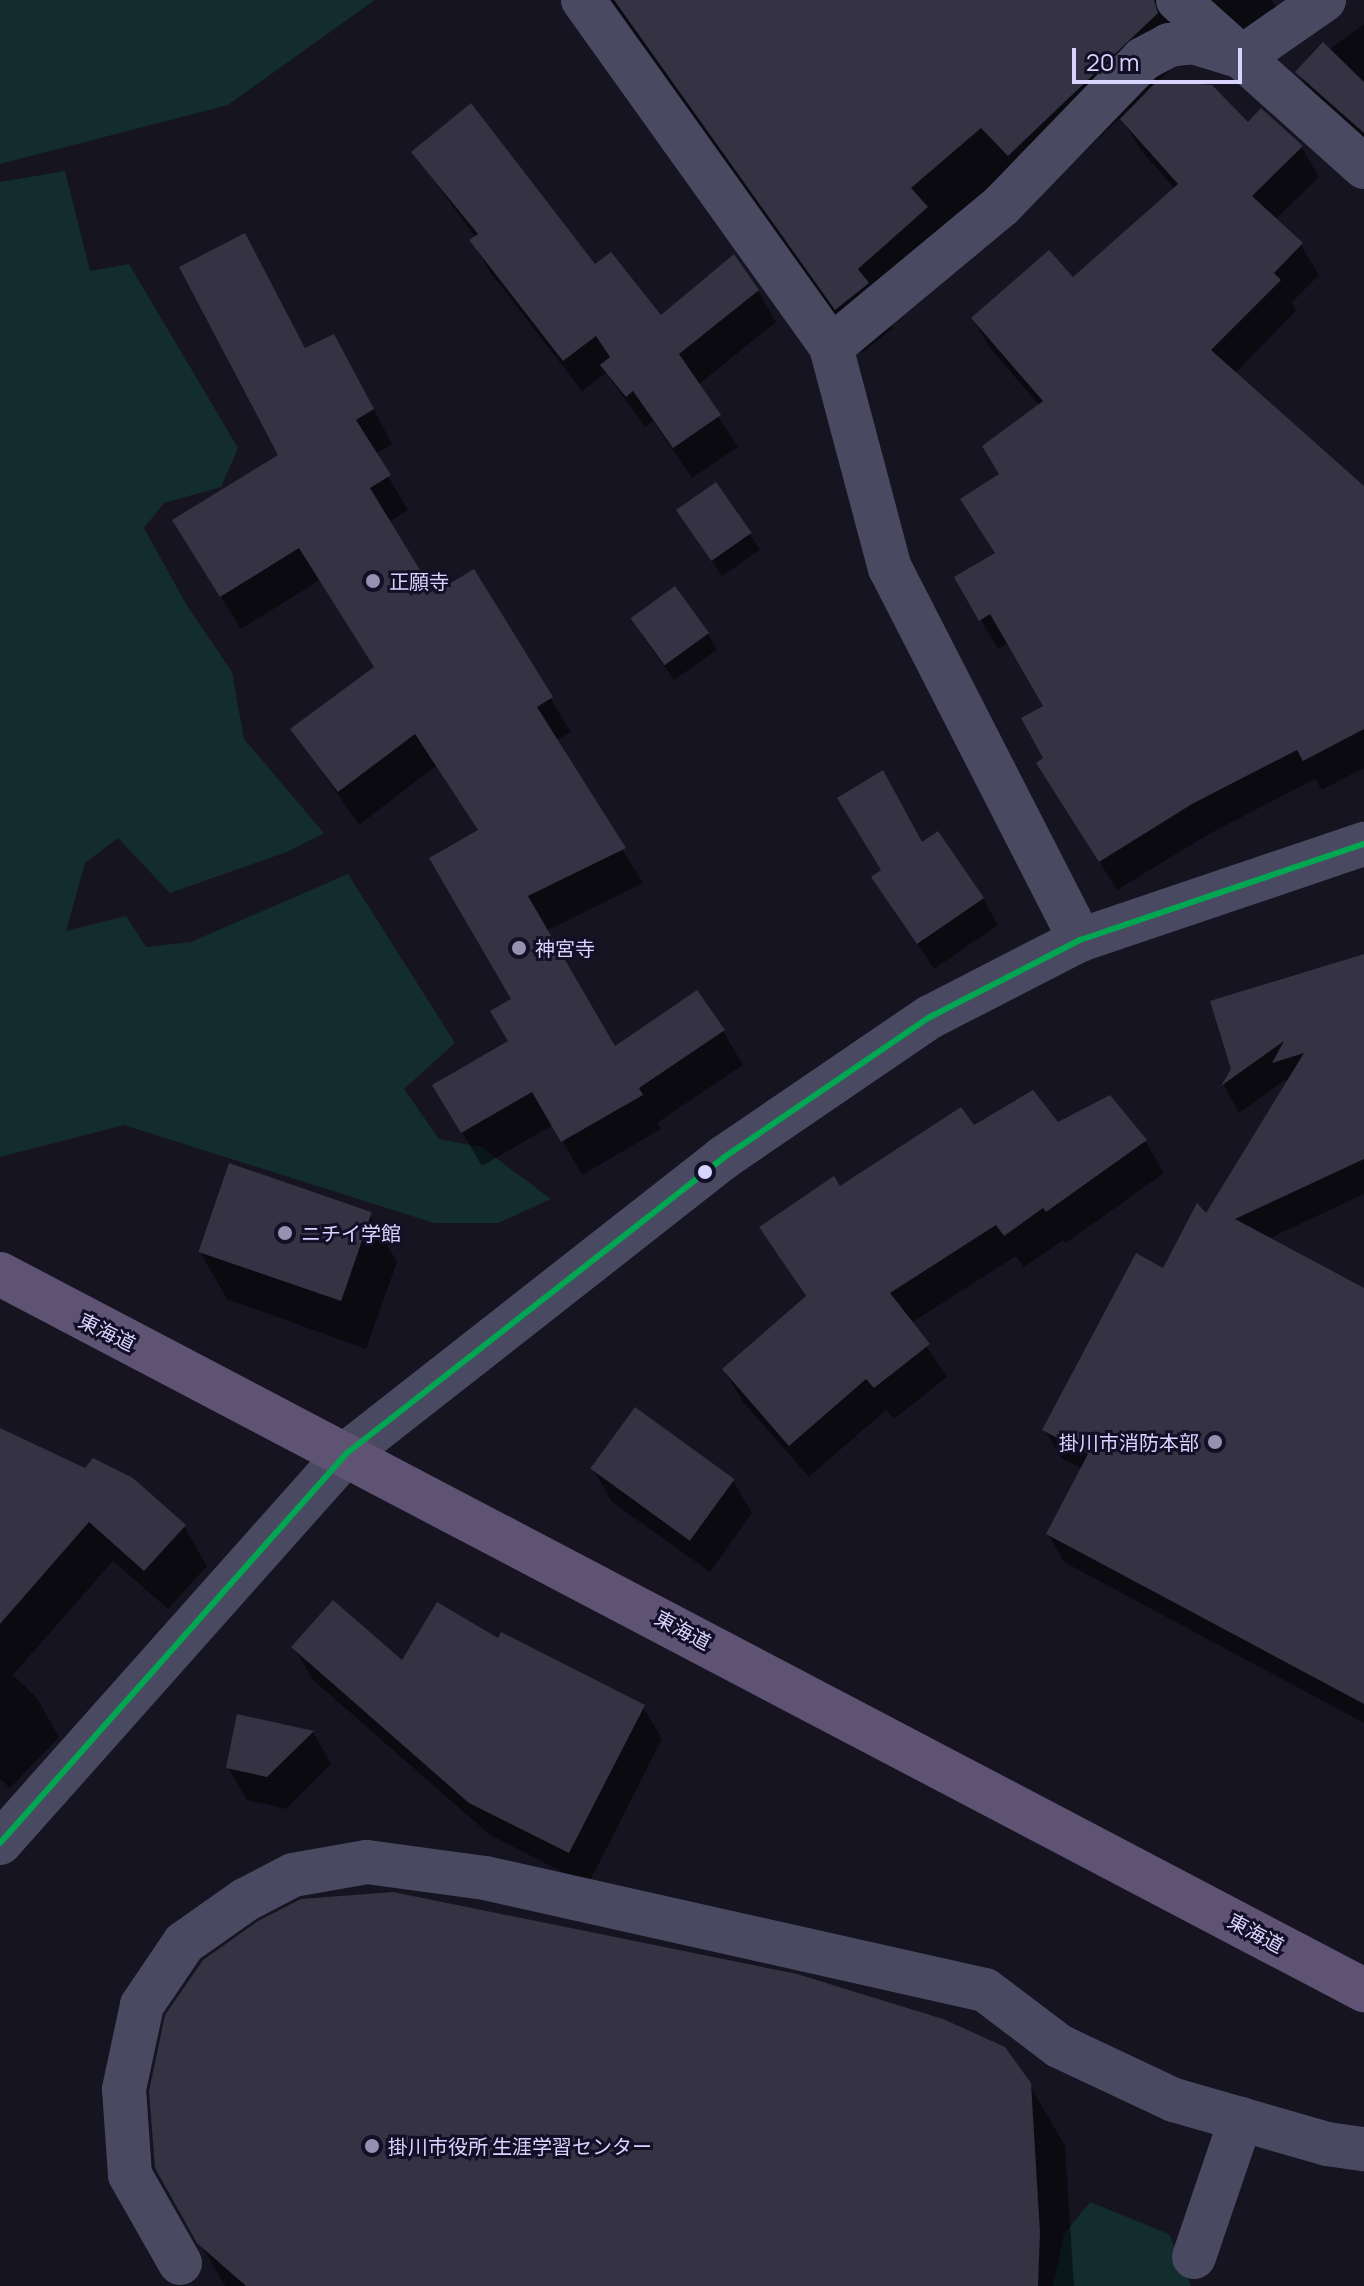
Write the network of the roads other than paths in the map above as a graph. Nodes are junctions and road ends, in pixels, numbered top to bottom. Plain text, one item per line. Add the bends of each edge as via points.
1 (583, 0) edge
2 (1178, 0) edge
3 (1324, 0) edge
4 (1242, 57) junction
5 (1364, 167) edge
6 (831, 347) junction
7 (1364, 844) edge
8 (1080, 940) junction
9 (0, 1274) edge
10 (347, 1453) junction
11 (0, 1843) edge
12 (1364, 1990) edge
13 (1241, 2119) junction
14 (1364, 2149) edge
15 (1194, 2257) dead end
16 (180, 2263) dead end

1 - 6 street
2 - 4 street
3 - 4 street
4 - 5 street
4 - 6 street via 1193,42 1169,45 1143,59 1001,206
6 - 8 street via 890,568
7 - 8 street
8 - 10 street via 930,1017 723,1158
9 - 10 main road, 東海道
10 - 11 street
10 - 12 main road, 東海道
13 - 14 street
13 - 15 street
13 - 16 street via 1174,2100 1059,2046 985,1990 485,1878 367,1862 293,1875 245,1900 184,1943 142,2005 124,2089 130,2175

